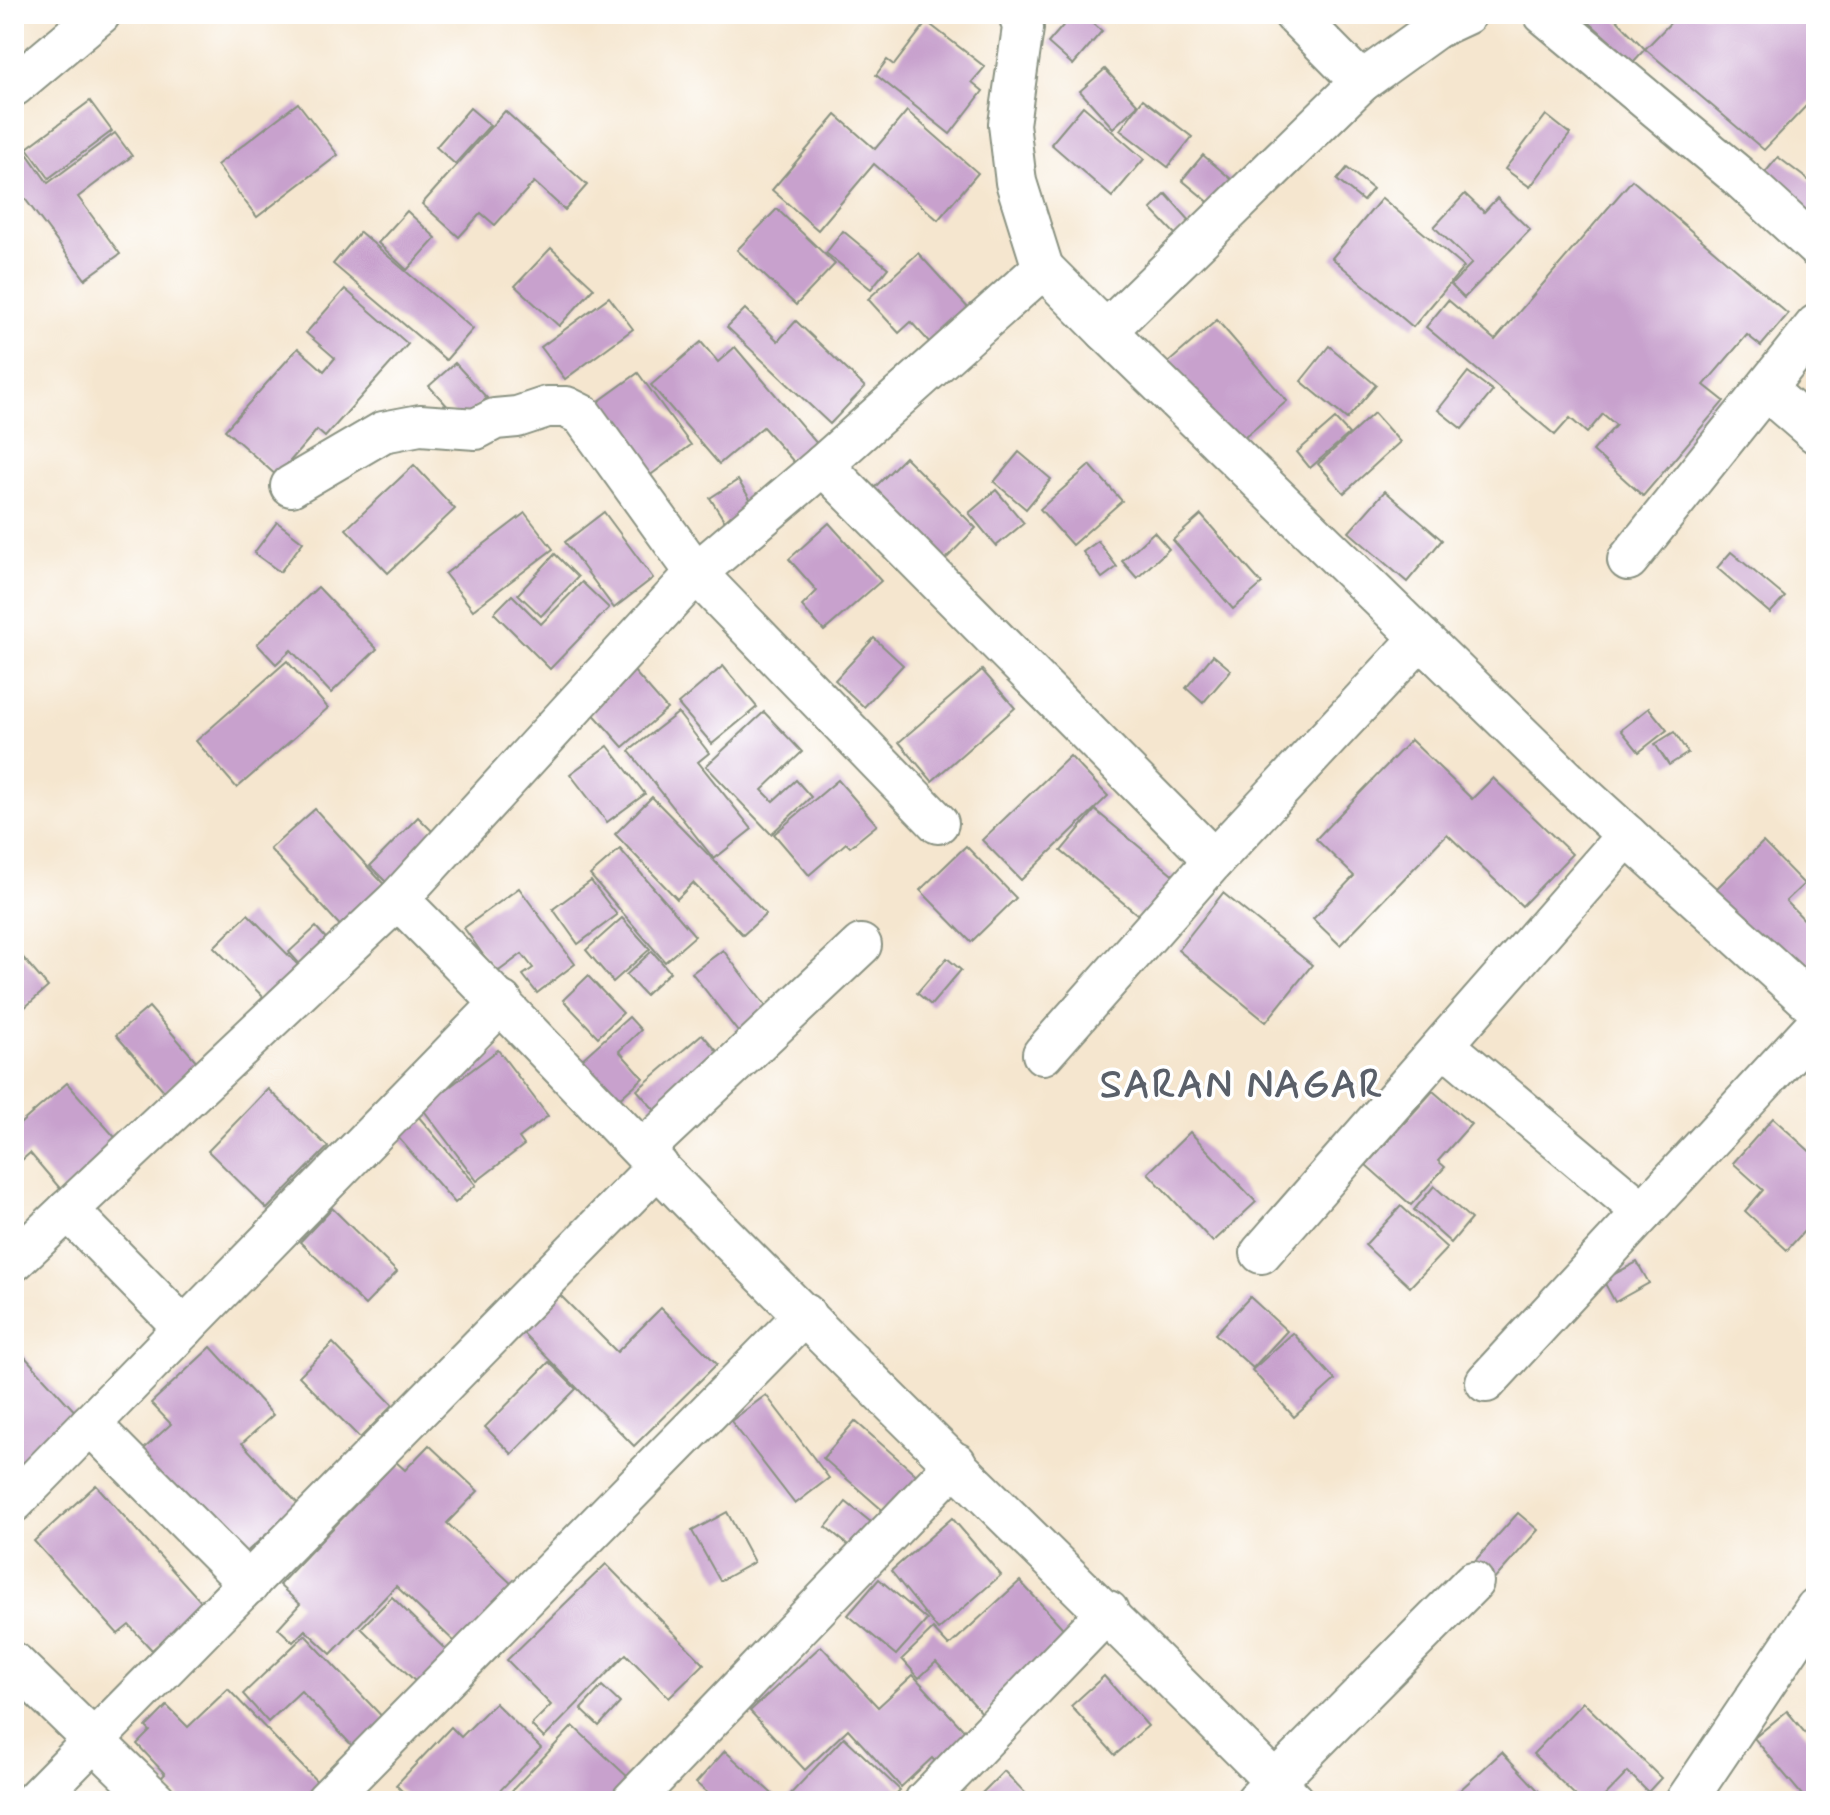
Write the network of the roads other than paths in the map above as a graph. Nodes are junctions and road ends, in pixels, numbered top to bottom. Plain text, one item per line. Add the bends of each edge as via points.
1 (100, 14) edge
2 (1019, 14) edge
3 (1294, 14) edge
4 (1466, 14) edge
5 (1544, 14) edge
6 (1361, 82) junction
7 (14, 86) edge
8 (1816, 247) edge
9 (1043, 268) junction
10 (1816, 325) edge
11 (1106, 331) junction
12 (1766, 390) junction
13 (1816, 433) edge
14 (823, 465) junction
15 (291, 486) dead end
16 (1628, 560) dead end
17 (696, 573) junction
18 (1421, 638) junction
19 (938, 823) dead end
20 (1627, 835) junction
21 (1214, 860) junction
22 (398, 899) junction
23 (861, 945) dead end
24 (502, 1002) junction
25 (1816, 1007) edge
26 (1816, 1025) edge
27 (1444, 1045) junction
28 (1043, 1054) dead end
29 (650, 1158) junction
30 (68, 1210) junction
31 (1643, 1212) junction
32 (1261, 1253) dead end
33 (14, 1261) edge
34 (805, 1314) junction
35 (184, 1328) junction
36 (1486, 1382) dead end
37 (90, 1424) junction
38 (956, 1463) junction
39 (14, 1502) edge
40 (1473, 1582) dead end
41 (249, 1584) junction
42 (1816, 1608) edge
43 (1108, 1611) junction
44 (14, 1663) edge
45 (95, 1741) junction
46 (1275, 1794) edge
47 (34, 1801) edge
48 (156, 1801) edge
49 (326, 1801) edge
50 (632, 1801) edge
51 (925, 1801) edge
52 (1686, 1801) edge

1 - 7 street
2 - 9 street via 1023,28 1009,124 1016,182
3 - 6 street
4 - 6 street via 1436,28
5 - 8 street
6 - 11 street
9 - 11 street
9 - 14 street
10 - 12 street
11 - 18 street
12 - 13 street
12 - 16 street
14 - 17 street
14 - 21 street
15 - 17 street via 383,432 420,425 476,429 495,419 566,407 582,415 603,439
17 - 19 street
17 - 22 street
18 - 20 street
18 - 21 street
20 - 25 street
20 - 27 street
21 - 28 street
22 - 24 street
22 - 30 street
23 - 29 street
24 - 29 street
24 - 35 street
26 - 31 street
27 - 31 street
27 - 32 street
29 - 34 street
29 - 41 street
30 - 33 street
30 - 35 street
31 - 36 street
34 - 38 street
34 - 49 street
35 - 37 street
37 - 39 street
37 - 41 street
38 - 43 street
38 - 50 street
40 - 46 street
41 - 45 street
42 - 52 street
43 - 46 street
43 - 51 street
44 - 45 street
45 - 47 street
45 - 48 street

